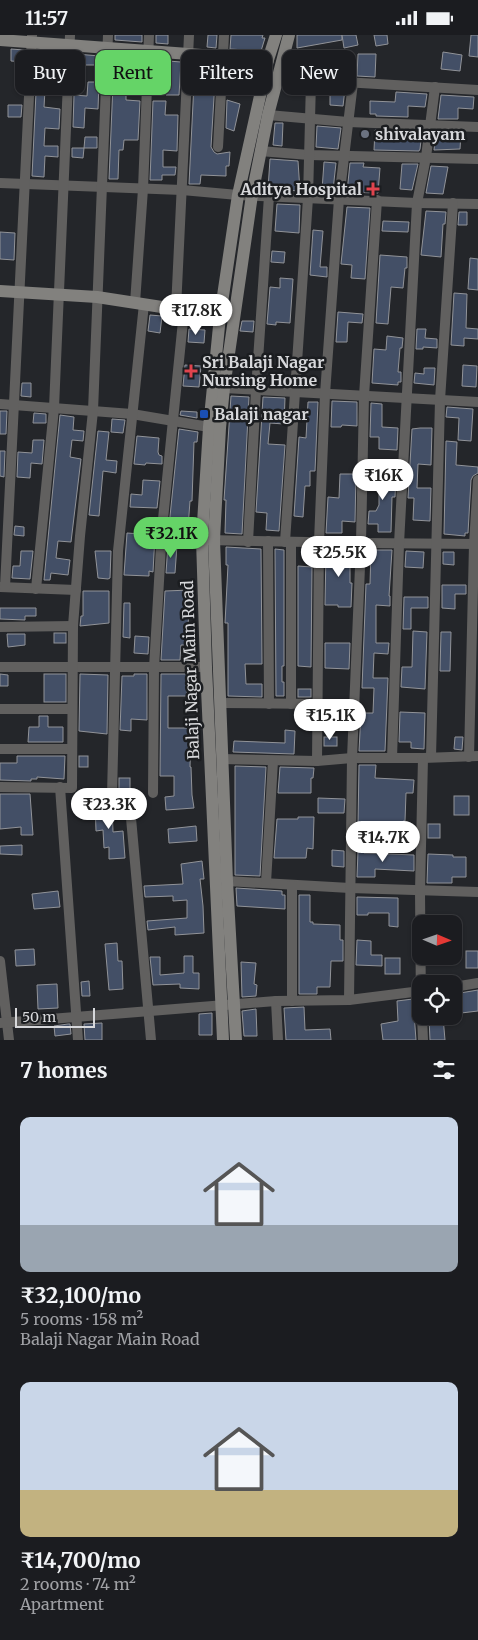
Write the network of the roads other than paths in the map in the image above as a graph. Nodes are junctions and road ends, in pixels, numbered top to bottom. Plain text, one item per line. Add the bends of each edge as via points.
1 (149, 35) edge
2 (189, 35) edge
3 (224, 35) edge
4 (276, 35) edge
5 (289, 35) edge
6 (32, 39) edge
7 (0, 40) edge
8 (70, 40) edge
9 (108, 41) edge
10 (148, 50) joint
11 (188, 50) edge
12 (224, 50) edge
13 (271, 50) edge
14 (277, 78) junction
15 (282, 78) edge
16 (356, 83) edge
17 (435, 87) junction
18 (478, 90) edge
19 (146, 95) edge
20 (186, 95) edge
21 (221, 95) edge
22 (261, 95) edge
23 (311, 95) edge
24 (351, 95) edge
25 (268, 115) junction
26 (310, 119) junction
27 (348, 122) junction
28 (430, 125) junction
29 (478, 127) edge
30 (218, 147) dead end
31 (260, 151) junction
32 (309, 155) junction
33 (345, 155) junction
34 (426, 157) junction
35 (478, 159) edge
36 (0, 183) edge
37 (24, 184) junction
38 (64, 186) junction
39 (102, 186) junction
40 (143, 189) junction
41 (182, 190) junction
42 (238, 195) junction
43 (252, 195) junction
44 (269, 195) junction
45 (308, 198) junction
46 (340, 199) junction
47 (377, 200) junction
48 (417, 203) junction
49 (453, 203) junction
50 (478, 204) edge
51 (0, 291) edge
52 (20, 291) junction
53 (60, 294) junction
54 (97, 297) junction
55 (139, 304) junction
56 (176, 309) junction
57 (220, 316) junction
58 (224, 387) junction
59 (256, 390) junction
60 (294, 392) junction
61 (325, 394) junction
62 (364, 396) junction
63 (406, 399) junction
64 (440, 400) junction
65 (478, 402) edge
66 (0, 404) edge
67 (15, 405) junction
68 (54, 408) junction
69 (94, 411) junction
70 (132, 413) junction
71 (172, 421) junction
72 (209, 427) junction
73 (478, 480) edge
74 (208, 540) junction
75 (268, 541) junction
76 (248, 542) junction
77 (288, 542) junction
78 (319, 542) junction
79 (360, 543) junction
80 (398, 544) junction
81 (436, 544) junction
82 (476, 544) edge
83 (3, 587) edge
84 (36, 589) junction
85 (76, 590) junction
86 (0, 627) edge
87 (74, 627) junction
88 (0, 667) edge
89 (73, 667) junction
90 (115, 667) junction
91 (206, 667) junction
92 (154, 668) junction
93 (220, 703) junction
94 (269, 703) junction
95 (292, 704) junction
96 (318, 704) junction
97 (0, 709) edge
98 (72, 709) junction
99 (0, 749) edge
100 (72, 749) junction
101 (474, 756) edge
102 (352, 758) junction
103 (392, 758) junction
104 (427, 758) junction
105 (222, 759) junction
106 (273, 761) junction
107 (317, 761) junction
108 (0, 787) edge
109 (60, 787) junction
110 (153, 793) dead end
111 (112, 795) dead end
112 (130, 807) dead end
113 (227, 881) junction
114 (266, 883) junction
115 (292, 885) junction
116 (350, 888) junction
117 (420, 891) junction
118 (478, 891) edge
119 (0, 961) edge
120 (421, 975) edge
121 (1, 983) edge
122 (478, 983) edge
123 (462, 986) edge
124 (412, 992) edge
125 (349, 1000) junction
126 (276, 1001) junction
127 (292, 1001) junction
128 (227, 1005) junction
129 (149, 1010) junction
130 (76, 1017) junction
131 (3, 1023) edge
132 (422, 1025) edge
133 (9, 1040) edge
134 (78, 1040) edge
135 (151, 1040) edge
136 (223, 1040) edge
137 (236, 1040) edge
138 (278, 1040) edge
139 (423, 1040) edge

1 - 10 street
2 - 11 street
3 - 12 street
4 - 13 street, Balaji Nagar Main Road
5 - 14 street
6 - 7 street
6 - 8 street
6 - 37 street
8 - 9 street
8 - 38 street
9 - 10 street
9 - 39 street
14 - 15 street
14 - 25 street
16 - 17 street
17 - 18 street
17 - 28 street
19 - 40 street
20 - 41 street
21 - 30 street
22 - 42 street, Balaji Nagar Main Road
23 - 26 street
24 - 27 street
25 - 26 street
25 - 31 street
26 - 27 street
26 - 32 street
27 - 28 street
27 - 33 street
28 - 29 street
28 - 34 street
31 - 32 street
31 - 43 street
32 - 33 street
32 - 45 street
33 - 34 street
33 - 46 street
34 - 35 street
34 - 48 street
36 - 37 street
37 - 38 street
37 - 52 street
38 - 39 street
38 - 53 street
39 - 40 street
39 - 54 street
40 - 41 street
40 - 55 street
41 - 42 street
41 - 56 street
42 - 43 street
42 - 57 street, Balaji Nagar Main Road
43 - 44 street
43 - 58 street
44 - 45 street
44 - 59 street
45 - 46 street
45 - 60 street
46 - 47 street
46 - 61 street
47 - 48 street
47 - 62 street
48 - 49 street
48 - 63 street
49 - 50 street
49 - 64 street
51 - 52 street
52 - 53 street
52 - 67 street
53 - 54 street
53 - 68 street
54 - 55 street
54 - 69 street
55 - 56 street
55 - 70 street
56 - 57 street
56 - 71 street via 184,311
57 - 72 street, Balaji Nagar Main Road
58 - 59 street
58 - 74 street
59 - 60 street
59 - 76 street
60 - 61 street
60 - 77 street
61 - 62 street
61 - 78 street
62 - 63 street
62 - 79 street
63 - 64 street
63 - 80 street
64 - 65 street
64 - 81 street
66 - 67 street
67 - 68 street
67 - 83 street
68 - 69 street
68 - 84 street
69 - 70 street
69 - 85 street
70 - 71 street
70 - 90 street via 118,551
71 - 72 street
71 - 92 street
72 - 74 street, Balaji Nagar Main Road
73 - 82 street
74 - 76 street
74 - 91 street, Balaji Nagar Main Road
74 - 93 street
75 - 76 street
75 - 77 street
75 - 94 street
77 - 78 street
77 - 95 street
78 - 79 street
78 - 96 street
79 - 80 street
79 - 102 street
80 - 81 street
80 - 103 street
81 - 82 street
81 - 104 street
82 - 101 street
83 - 84 street
84 - 85 street
85 - 87 street
86 - 87 street
87 - 89 street
88 - 89 street
89 - 90 street
89 - 98 street
90 - 92 street
90 - 111 street
91 - 92 street
91 - 128 street, Balaji Nagar Main Road
92 - 110 street
93 - 94 street
93 - 105 street
94 - 95 street
95 - 96 street
96 - 107 street
97 - 98 street
98 - 100 street
99 - 100 street
100 - 109 street via 72,788
101 - 104 street
102 - 103 street
102 - 107 street
102 - 116 street
103 - 104 street
104 - 117 street
105 - 106 street
105 - 113 street
106 - 107 street
106 - 114 street
108 - 109 street
109 - 130 street
112 - 129 street
113 - 114 street
113 - 128 street
114 - 115 street
115 - 116 street
115 - 127 street
116 - 117 street
116 - 125 street
117 - 118 street
117 - 120 street
119 - 121 street
121 - 131 street
122 - 123 street
124 - 125 street
125 - 127 street
126 - 127 street
126 - 128 street
126 - 138 street
128 - 129 street
128 - 136 street, Balaji Nagar Main Road
128 - 137 street
129 - 130 street
129 - 135 street
130 - 131 street
130 - 134 street
131 - 133 street
132 - 139 street

